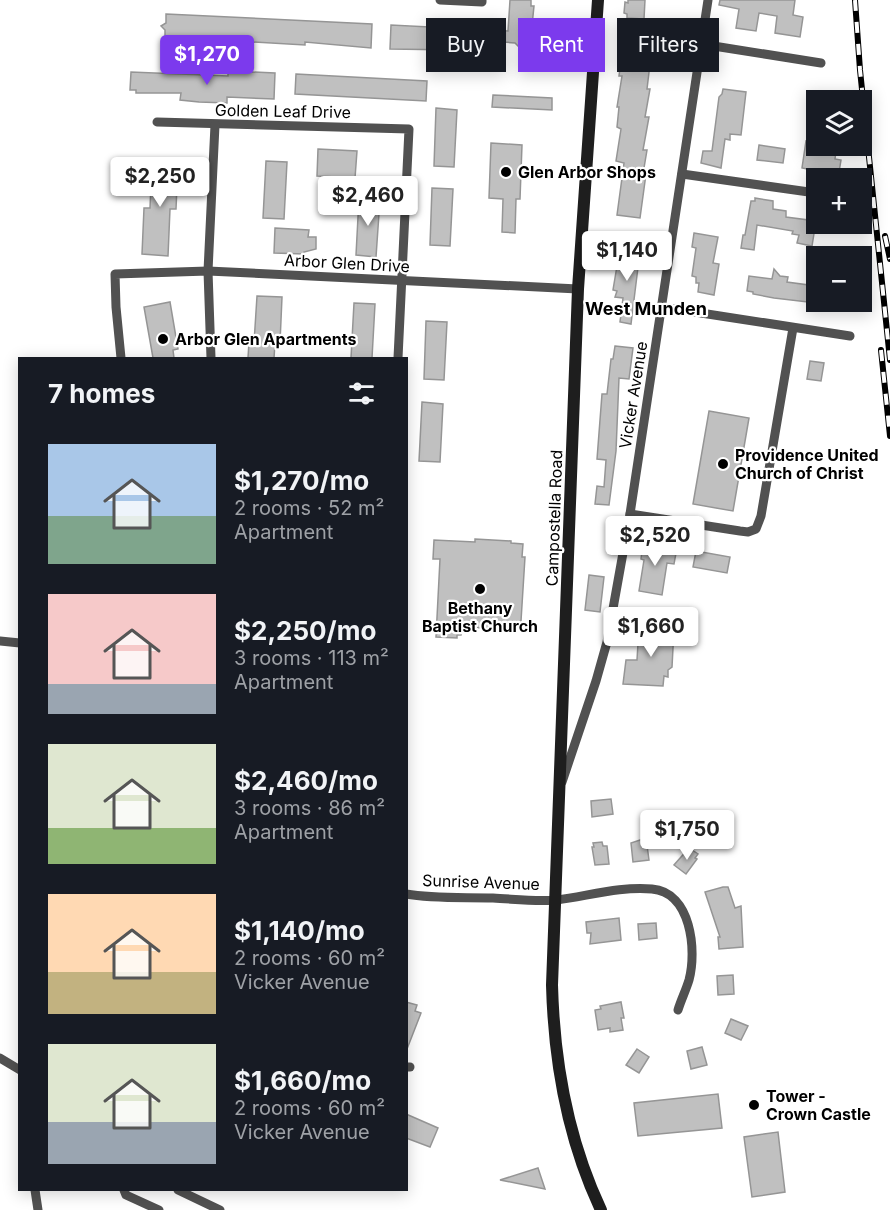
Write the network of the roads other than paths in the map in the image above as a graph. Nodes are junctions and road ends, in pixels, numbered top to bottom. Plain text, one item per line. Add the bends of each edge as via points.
1 (440, 0) edge
2 (598, 0) edge
3 (708, 0) edge
4 (482, 1) edge
5 (705, 18) edge
6 (719, 47) edge
7 (821, 63) dead end
8 (697, 72) edge
9 (157, 122) dead end
10 (215, 125) junction
11 (682, 174) junction
12 (806, 192) edge
13 (208, 271) junction
14 (402, 280) junction
15 (578, 289) junction
16 (662, 307) junction
17 (794, 327) junction
18 (850, 336) dead end
19 (121, 357) edge
20 (211, 357) edge
21 (398, 357) edge
22 (630, 514) junction
23 (0, 641) edge
24 (18, 643) edge
25 (560, 788) junction
26 (408, 894) edge
27 (555, 900) junction
28 (678, 1010) dead end
29 (0, 1058) edge
30 (18, 1069) edge
31 (36, 1191) edge
32 (124, 1191) edge
33 (180, 1191) edge
34 (38, 1210) edge
35 (159, 1210) edge
36 (220, 1210) edge
37 (601, 1210) edge

1 - 4 street
2 - 15 main road, Campostella Road
3 - 5 street, Vicker Avenue
6 - 7 street
8 - 11 street, Vicker Avenue
9 - 10 street, Golden Leaf Drive
10 - 13 street
10 - 14 street, Golden Leaf Drive via 409,129
11 - 12 street
11 - 16 street, Vicker Avenue
13 - 14 street, Arbor Glen Drive
13 - 19 street, Arbor Glen Drive via 115,274
13 - 20 street
14 - 15 street, Arbor Glen Drive
14 - 21 street
15 - 25 main road, Campostella Road
16 - 17 street
16 - 22 street, Vicker Avenue
17 - 18 street
17 - 22 street via 756,530 740,531
22 - 25 street, Vicker Avenue via 607,642
23 - 24 street
25 - 27 main road, Campostella Road
26 - 27 street, Sunrise Avenue
27 - 28 street, Sunrise Avenue via 632,889 669,894 686,917 691,956 689,978
27 - 37 main road, Campostella Road via 553,1006 558,1057 573,1134
29 - 30 street
31 - 34 street
32 - 35 street
33 - 36 street

